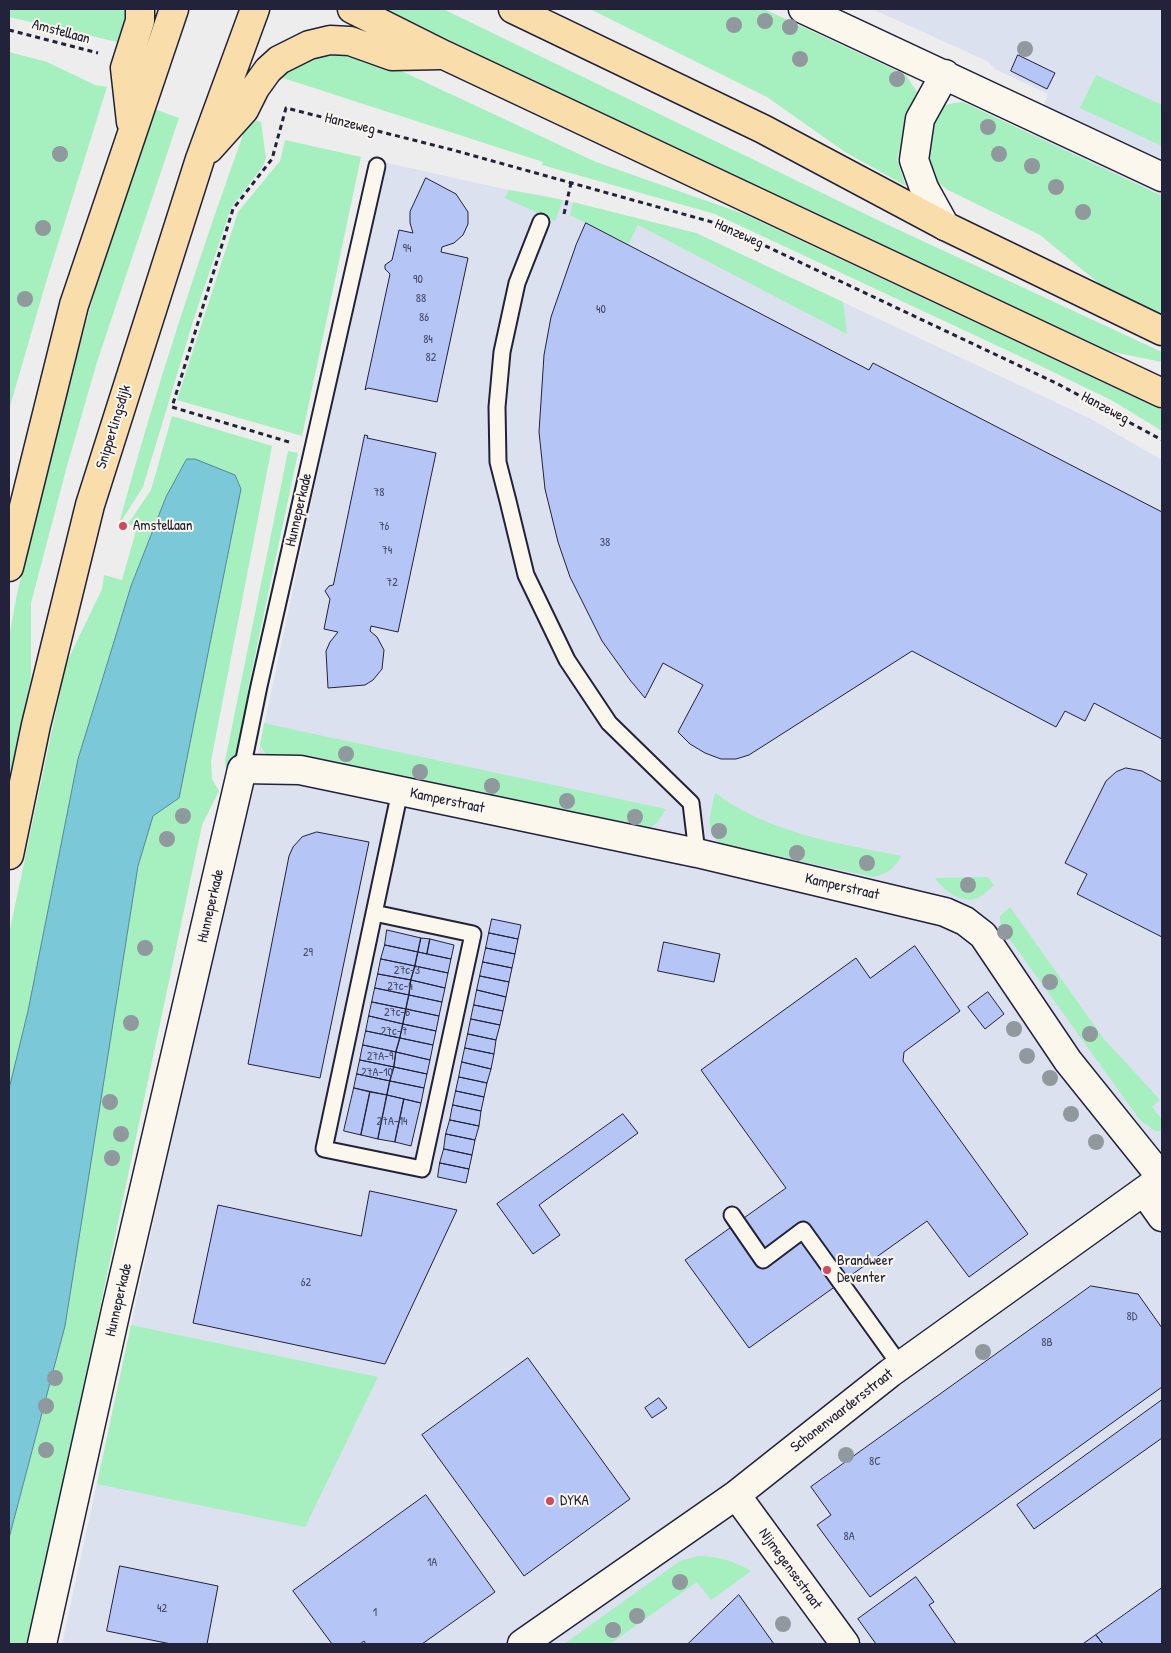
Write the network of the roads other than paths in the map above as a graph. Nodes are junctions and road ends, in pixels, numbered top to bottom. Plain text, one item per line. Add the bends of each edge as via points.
1 (140, 9) edge
2 (174, 9) edge
3 (255, 9) edge
4 (352, 9) edge
5 (513, 9) edge
6 (803, 9) edge
7 (444, 55) junction
8 (945, 74) junction
9 (132, 131) junction
10 (200, 159) junction
11 (377, 166) dead end
12 (1162, 177) edge
13 (540, 222) dead end
14 (945, 226) junction
15 (1162, 331) edge
16 (1162, 393) edge
17 (9, 567) edge
18 (242, 769) junction
19 (400, 791) junction
20 (697, 853) junction
21 (9, 854) edge
22 (374, 913) junction
23 (1153, 1186) edge
24 (732, 1215) dead end
25 (1162, 1217) edge
26 (900, 1365) junction
27 (736, 1495) junction
28 (42, 1644) edge
29 (522, 1644) edge
30 (845, 1644) edge

1 - 9 main road via 140,21 126,68
2 - 9 main road
3 - 10 main road, Snipperlingsdijk
4 - 7 main road
5 - 14 main road via 763,129
6 - 8 street
7 - 10 main road via 392,56 350,41 330,40 309,45 279,60 268,70 244,110
7 - 16 main road
8 - 12 street
8 - 14 street via 920,119 914,160 924,188
9 - 17 main road via 74,304
10 - 21 main road, Snipperlingsdijk via 90,505 36,725
11 - 18 lane, Hunneperkade
13 - 20 lane via 517,283 502,352 498,407 498,462 526,575 567,660 609,722 691,803
14 - 15 main road
18 - 19 street, Kamperstraat via 300,770
18 - 28 street, Hunneperkade
19 - 20 street, Kamperstraat
19 - 22 lane, Kamperstraat
20 - 23 street, Kamperstraat via 945,912 965,920 983,935
22 - 22 lane, Kamperstraat via 324,1149 422,1168 473,934
23 - 25 street, Kamperstraat
23 - 26 street, Schonenvaardersstraat
24 - 26 lane via 763,1260 803,1230
26 - 27 street, Schonenvaardersstraat
27 - 29 street, Schonenvaardersstraat
27 - 30 street, Nijmegensestraat

